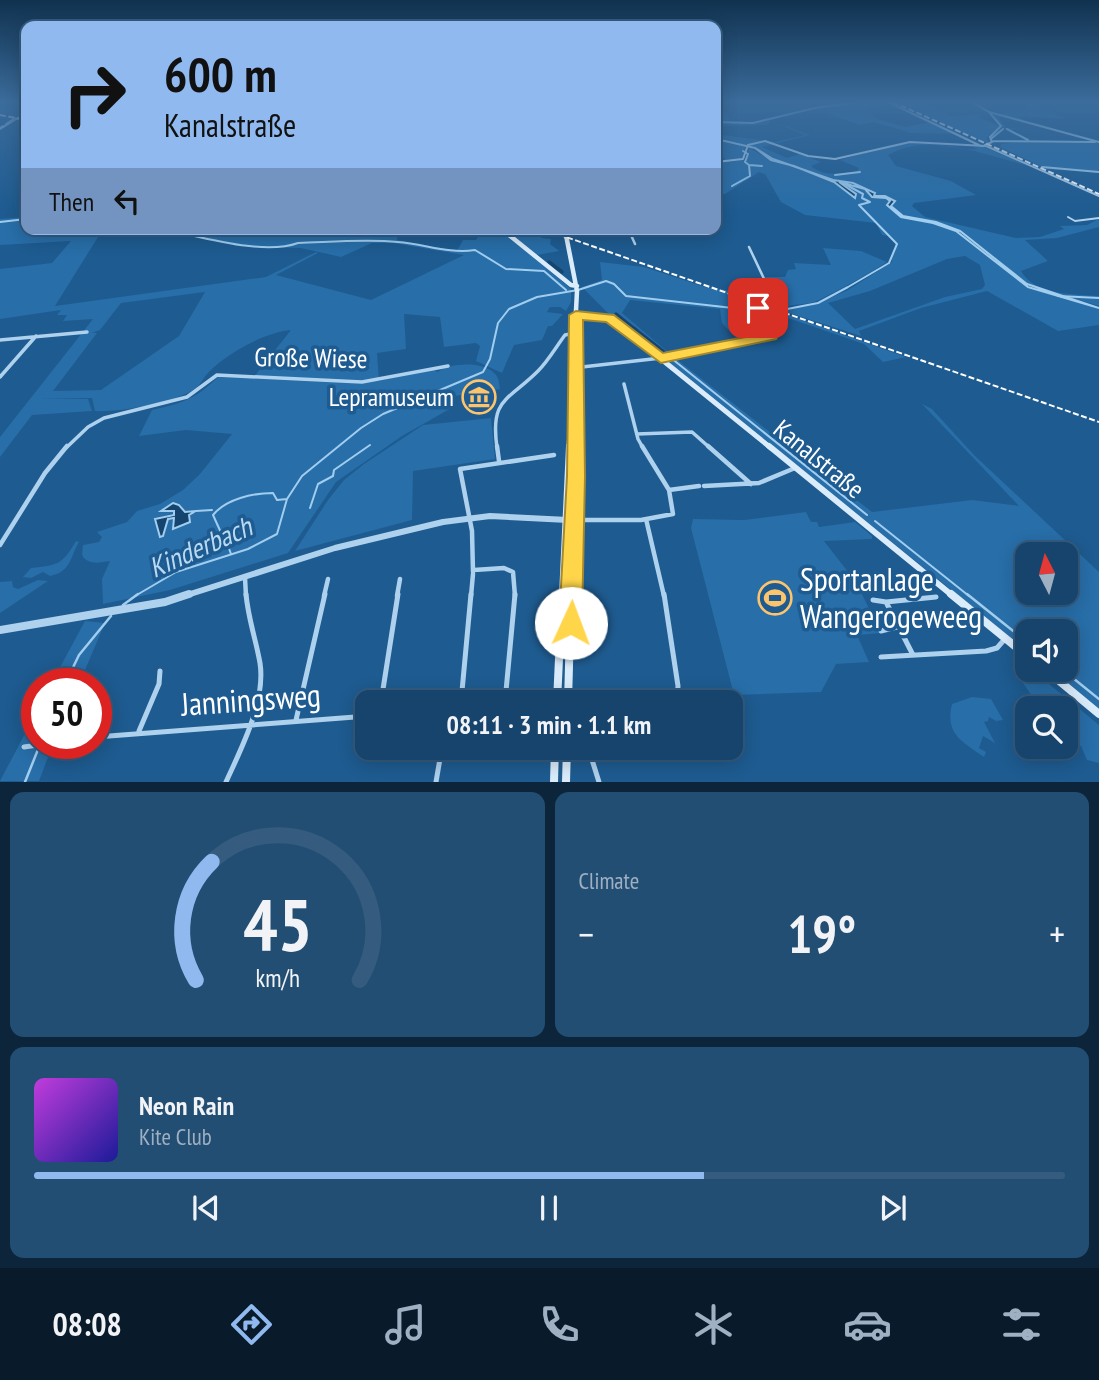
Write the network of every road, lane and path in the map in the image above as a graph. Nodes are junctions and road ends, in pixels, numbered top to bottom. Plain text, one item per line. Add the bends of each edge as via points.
1 (965, 138) edge
2 (992, 141) joint
3 (1099, 142) edge
4 (981, 146) junction
5 (986, 146) junction
6 (721, 162) edge
7 (1099, 196) edge
8 (1068, 217) dead end
9 (1099, 218) edge
10 (509, 235) edge
11 (566, 235) edge
12 (631, 235) edge
13 (635, 244) dead end
14 (749, 247) dead end
15 (577, 288) junction
16 (576, 315) junction
17 (87, 332) dead end
18 (575, 333) junction
19 (36, 336) junction
20 (0, 340) edge
21 (575, 345) junction
22 (661, 358) junction
23 (447, 366) dead end
24 (582, 367) dead end
25 (0, 377) edge
26 (624, 384) dead end
27 (636, 433) junction
28 (554, 455) dead end
29 (499, 461) junction
30 (796, 468) junction
31 (751, 484) junction
32 (668, 490) junction
33 (469, 517) junction
34 (646, 519) junction
35 (570, 520) junction
36 (0, 545) edge
37 (473, 572) junction
38 (245, 577) junction
39 (328, 579) dead end
40 (400, 579) dead end
41 (936, 597) dead end
42 (873, 600) dead end
43 (886, 602) junction
44 (966, 622) dead end
45 (899, 628) junction
46 (0, 630) edge
47 (881, 631) dead end
48 (1006, 639) junction
49 (1015, 646) edge
50 (913, 655) junction
51 (881, 657) dead end
52 (160, 671) dead end
53 (1060, 682) edge
54 (383, 690) edge
55 (462, 690) edge
56 (507, 690) edge
57 (558, 690) edge
58 (568, 690) edge
59 (678, 690) edge
60 (1099, 713) edge
61 (355, 717) edge
62 (296, 720) junction
63 (251, 723) junction
64 (138, 732) junction
65 (112, 735) edge
66 (440, 760) edge
67 (555, 760) edge
68 (567, 760) edge
69 (592, 760) edge
70 (226, 782) edge
71 (436, 782) edge
72 (554, 782) edge
73 (566, 782) edge
74 (599, 782) edge

1 - 4 street
2 - 3 street
2 - 5 street
4 - 5 street
4 - 6 street via 909,142 835,159 808,156 765,141 748,146 741,160
5 - 7 street
8 - 9 street via 1083,221
10 - 15 main road
11 - 15 main road
12 - 13 street
14 - 22 street via 766,283 758,310 774,331 771,336
15 - 16 main road
16 - 18 main road
16 - 22 main road, Kanalstraße via 610,318
17 - 19 street
18 - 21 main road
18 - 29 street via 565,335 539,370 502,401 494,424
19 - 20 street
19 - 25 street
21 - 35 main road
21 - 35 main road
22 - 24 street
22 - 30 main road, Kanalstraße
23 - 36 street, Große Wiese via 362,382 214,376 184,399 111,416 66,445
26 - 27 street
27 - 31 street via 694,433
27 - 32 street
28 - 29 street
29 - 33 street via 460,469
30 - 31 street
30 - 48 main road, Kanalstraße
31 - 32 street
32 - 34 street via 673,513
33 - 35 street
33 - 37 street
33 - 38 street via 350,544
34 - 35 street
34 - 59 street
35 - 57 main road
35 - 58 main road
37 - 55 street
37 - 56 street via 504,568 513,572
38 - 46 street via 180,598
38 - 63 street via 248,618 261,674
39 - 62 street
40 - 54 street
41 - 43 street
42 - 43 street
43 - 45 street
44 - 45 street
45 - 47 street
45 - 50 street
48 - 49 main road, Kanalstraße
48 - 50 street via 992,650
50 - 51 street
52 - 64 street, Janningsweg
53 - 60 main road
61 - 62 street, Janningsweg
62 - 63 street, Janningsweg
63 - 64 street, Janningsweg
63 - 70 street
64 - 65 street, Janningsweg
66 - 71 street
67 - 72 main road
68 - 73 main road
69 - 74 street

